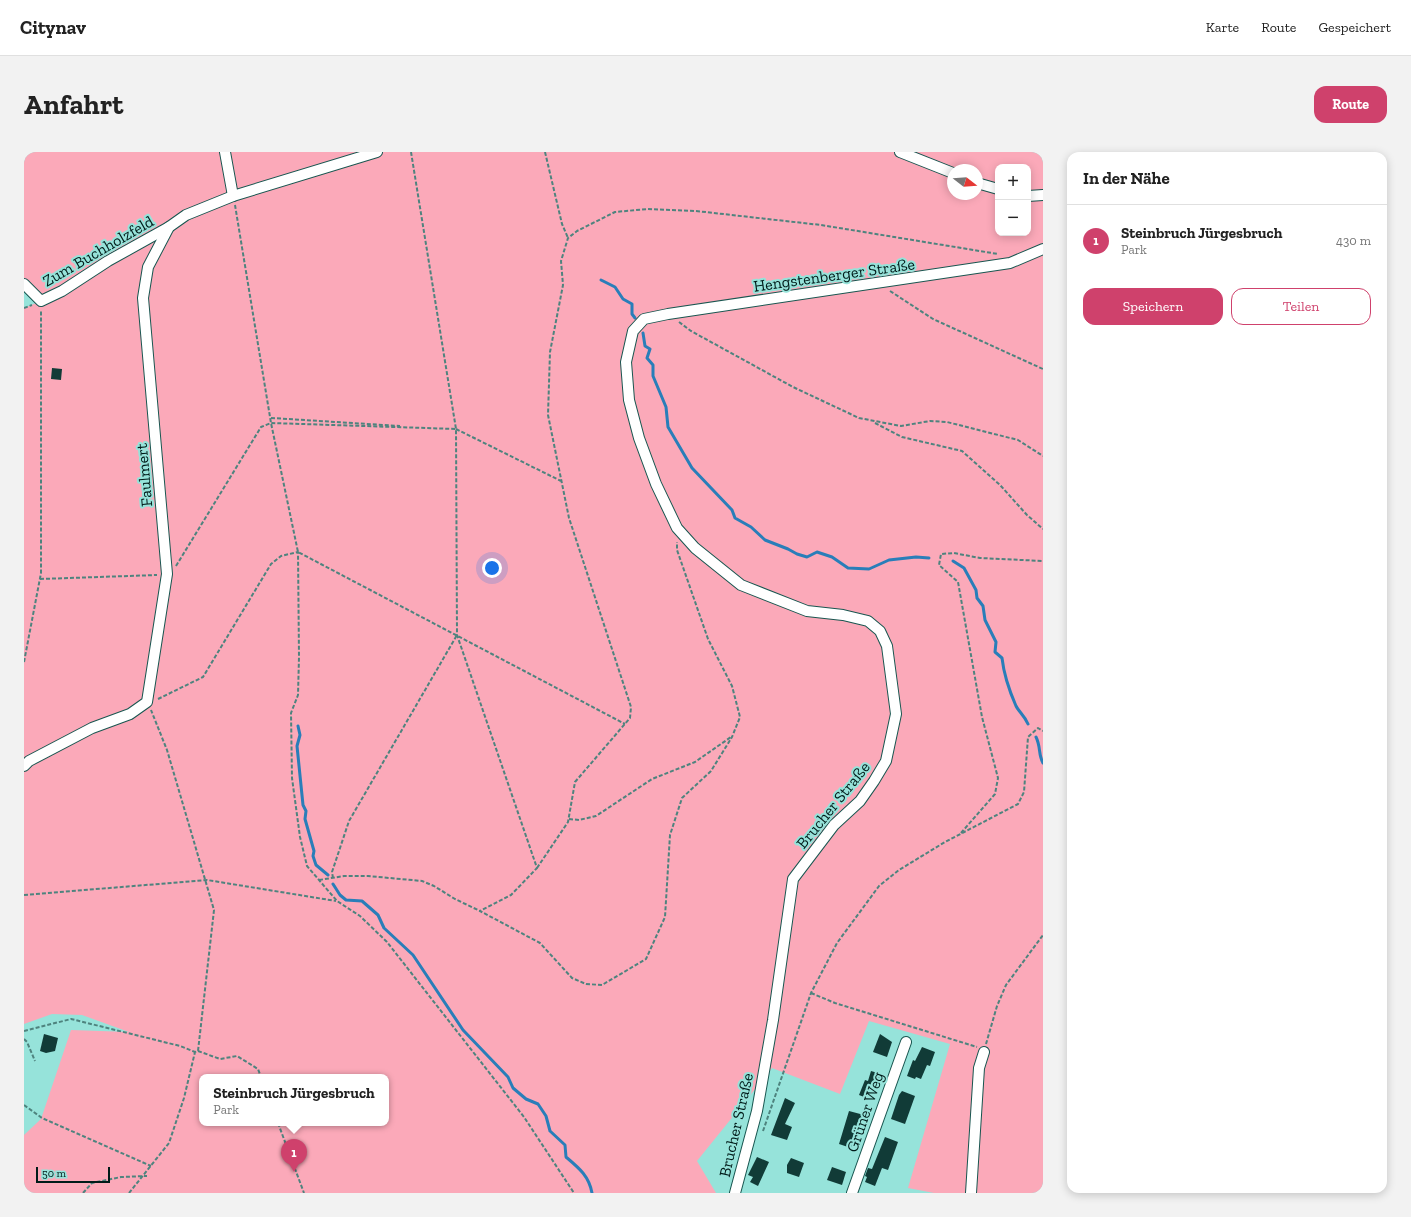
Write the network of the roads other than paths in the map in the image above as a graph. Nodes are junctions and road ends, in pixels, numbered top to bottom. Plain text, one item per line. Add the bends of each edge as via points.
1 (225, 152) edge
2 (377, 152) edge
3 (900, 152) edge
4 (947, 171) edge
5 (983, 184) edge
6 (995, 188) edge
7 (1043, 195) edge
8 (233, 196) junction
9 (1031, 196) edge
10 (169, 227) junction
11 (1043, 249) edge
12 (24, 284) edge
13 (633, 331) joint
14 (24, 766) edge
15 (906, 1042) dead end
16 (984, 1052) road end
17 (735, 1193) edge
18 (852, 1193) edge
19 (971, 1193) edge

1 - 8 street
2 - 8 street
3 - 4 street
5 - 6 street
7 - 9 street
8 - 10 street, Faulmert via 186,214
10 - 12 street, Zum Buchholzfeld via 41,301
10 - 14 street, Faulmert via 148,267 143,298 167,578 147,702 130,714 92,728
11 - 13 street, Hengstenberger Straße via 1010,264 668,314 644,319
13 - 17 street, Brucher Straße via 626,362 629,400 639,438 656,484 677,528 695,548 741,585 807,611 868,621 880,631 887,646 896,714 886,761 874,781 860,801 834,825 794,879 758,1111
15 - 18 street, Grüner Weg
16 - 19 street via 979,1068

